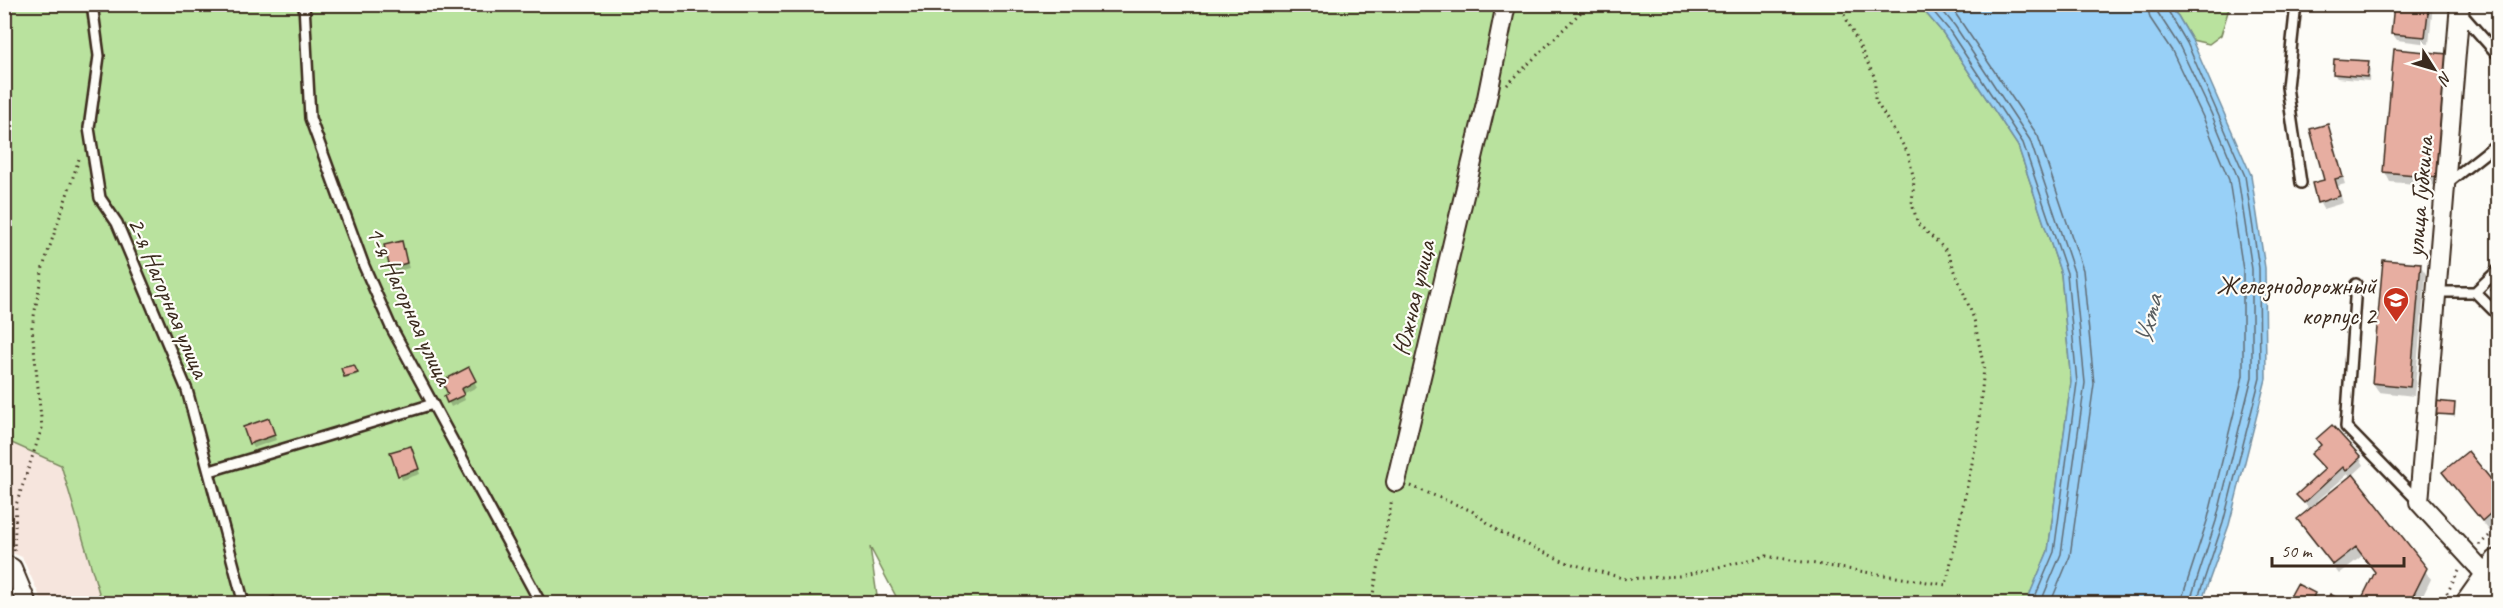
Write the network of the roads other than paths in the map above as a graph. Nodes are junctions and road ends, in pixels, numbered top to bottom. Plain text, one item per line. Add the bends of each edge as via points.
1 (92, 4) edge
2 (304, 4) edge
3 (1506, 4) edge
4 (2296, 4) edge
5 (2460, 8) edge
6 (2499, 55) edge
7 (2499, 143) edge
8 (2301, 183) dead end
9 (2445, 185) junction
10 (2499, 270) edge
11 (2356, 284) dead end
12 (2437, 292) junction
13 (2475, 292) junction
14 (2499, 315) edge
15 (433, 404) junction
16 (210, 471) junction
17 (1396, 482) road end
18 (2419, 502) junction
19 (8, 566) edge
20 (2495, 576) edge
21 (27, 603) edge
22 (244, 603) edge
23 (541, 603) edge
24 (2469, 603) edge

1 - 16 lane, 2-я Нагорная улица via 99,56 88,128 100,198 117,223 187,390
2 - 15 lane, 1-я Нагорная улица via 310,118 364,266 390,325
3 - 17 street, Южная улица
4 - 8 lane via 2287,87
5 - 6 lane
5 - 9 street, улица Губкина
7 - 9 lane
9 - 12 street, улица Губкина
10 - 13 lane
11 - 18 lane via 2346,426
12 - 13 lane
12 - 18 street, улица Губкина
13 - 14 lane
15 - 16 lane
15 - 23 lane, 1-я Нагорная улица
16 - 22 lane, 2-я Нагорная улица
18 - 20 street
19 - 21 street
20 - 24 main road

